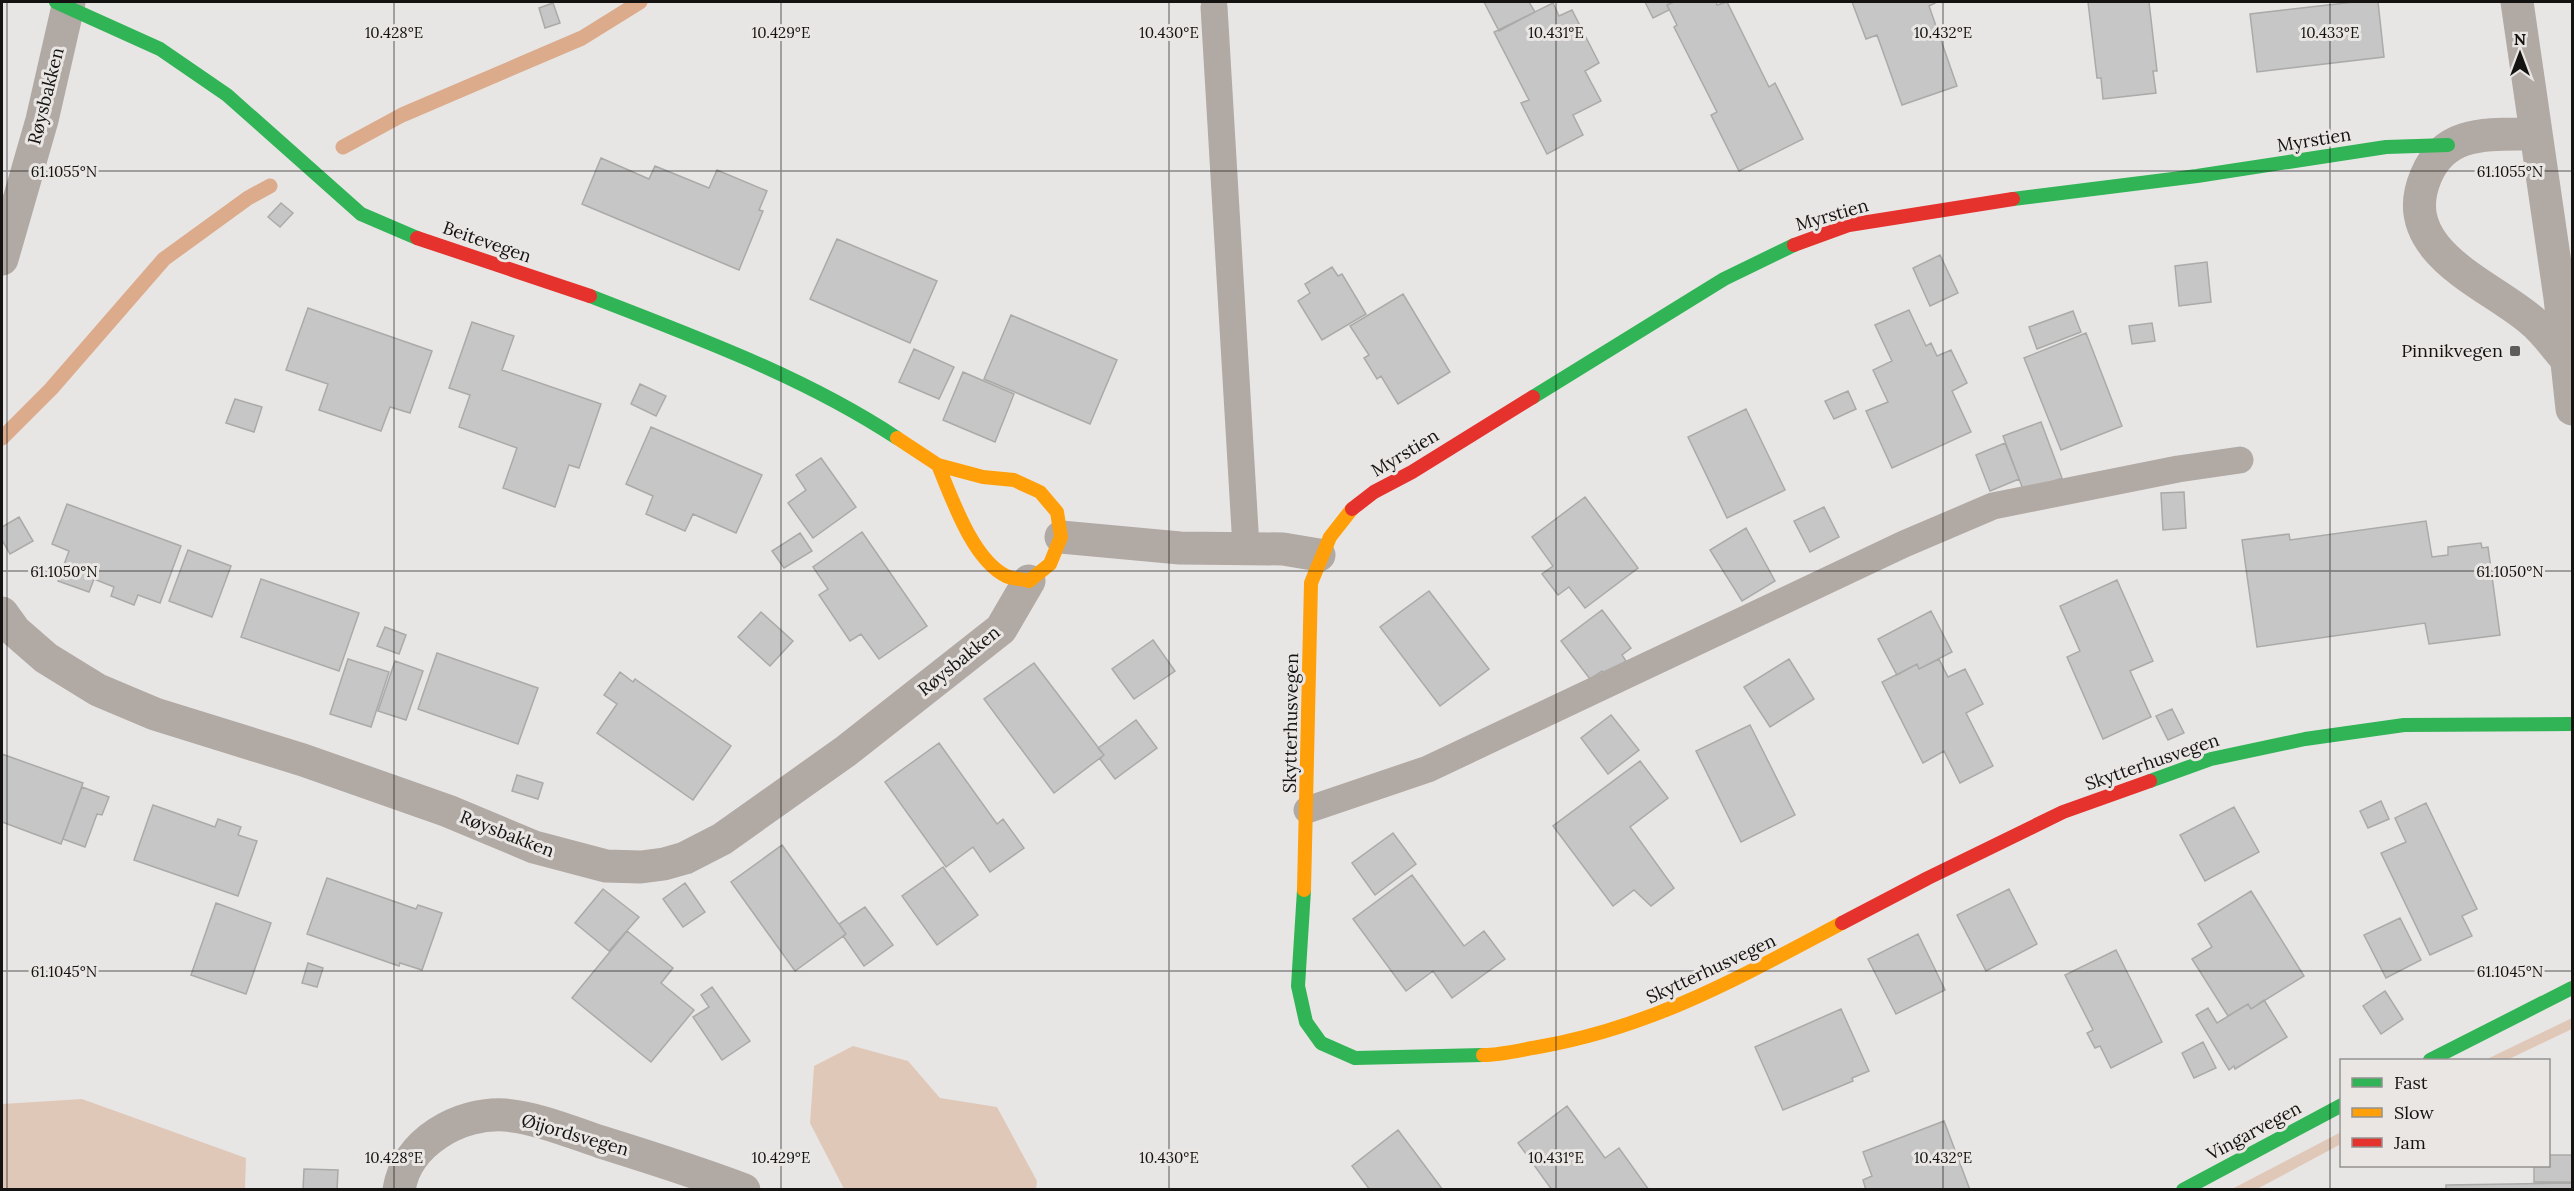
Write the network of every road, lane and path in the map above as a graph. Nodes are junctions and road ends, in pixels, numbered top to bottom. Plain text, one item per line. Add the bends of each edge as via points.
1 (2517, 2) edge
2 (64, 3) edge
3 (1214, 7) dead end
4 (2536, 134) junction
5 (2448, 145) junction
6 (2, 260) edge
7 (2566, 298) edge
8 (2568, 361) junction
9 (2572, 409) edge
10 (2240, 460) dead end
11 (938, 465) junction
12 (1060, 537) junction
13 (1246, 547) junction
14 (1319, 555) junction
15 (1029, 581) junction
16 (2, 614) edge
17 (2572, 724) edge
18 (1307, 810) junction
19 (2572, 988) edge
20 (2432, 1059) edge
21 (2340, 1106) edge
22 (399, 1190) edge
23 (744, 1190) edge
24 (2183, 1190) edge

1 - 4 street
2 - 6 street, Røysbakken via 42,120
2 - 11 street, Beitevegen via 160,49 227,95 361,214 420,239 574,290 685,333 862,415
3 - 13 lane
4 - 5 street via 2474,135
4 - 7 street
5 - 8 street via 2427,171 2420,189 2420,212 2429,237 2450,264 2532,320
5 - 14 street, Myrstien via 2386,147 1964,205 1849,225 1785,248 1724,279 1364,499 1333,531
7 - 8 street
8 - 9 street
10 - 18 lane via 1994,506 1904,544 1428,769
11 - 12 street, Beitevegen via 983,477 1014,480 1040,492 1057,512
11 - 15 street via 961,519 985,558 1005,575
12 - 13 street via 1180,548
12 - 15 street via 1050,564
13 - 14 street
14 - 18 street, Skytterhusvegen via 1311,583
15 - 16 street, Røysbakken via 1001,629 846,751 722,838 685,858 641,867 606,866 534,847 448,811 303,760 155,714 98,690 46,658
17 - 18 street, Skytterhusvegen via 2404,725 2305,739 2211,759 2063,812 1714,991 1657,1015 1572,1041 1491,1055 1356,1058 1321,1043 1306,1023 1298,986
19 - 20 street
21 - 24 street, Vingarvegen
22 - 23 street, Øijordsvegen via 417,1150 441,1130 471,1119 504,1115 547,1124

